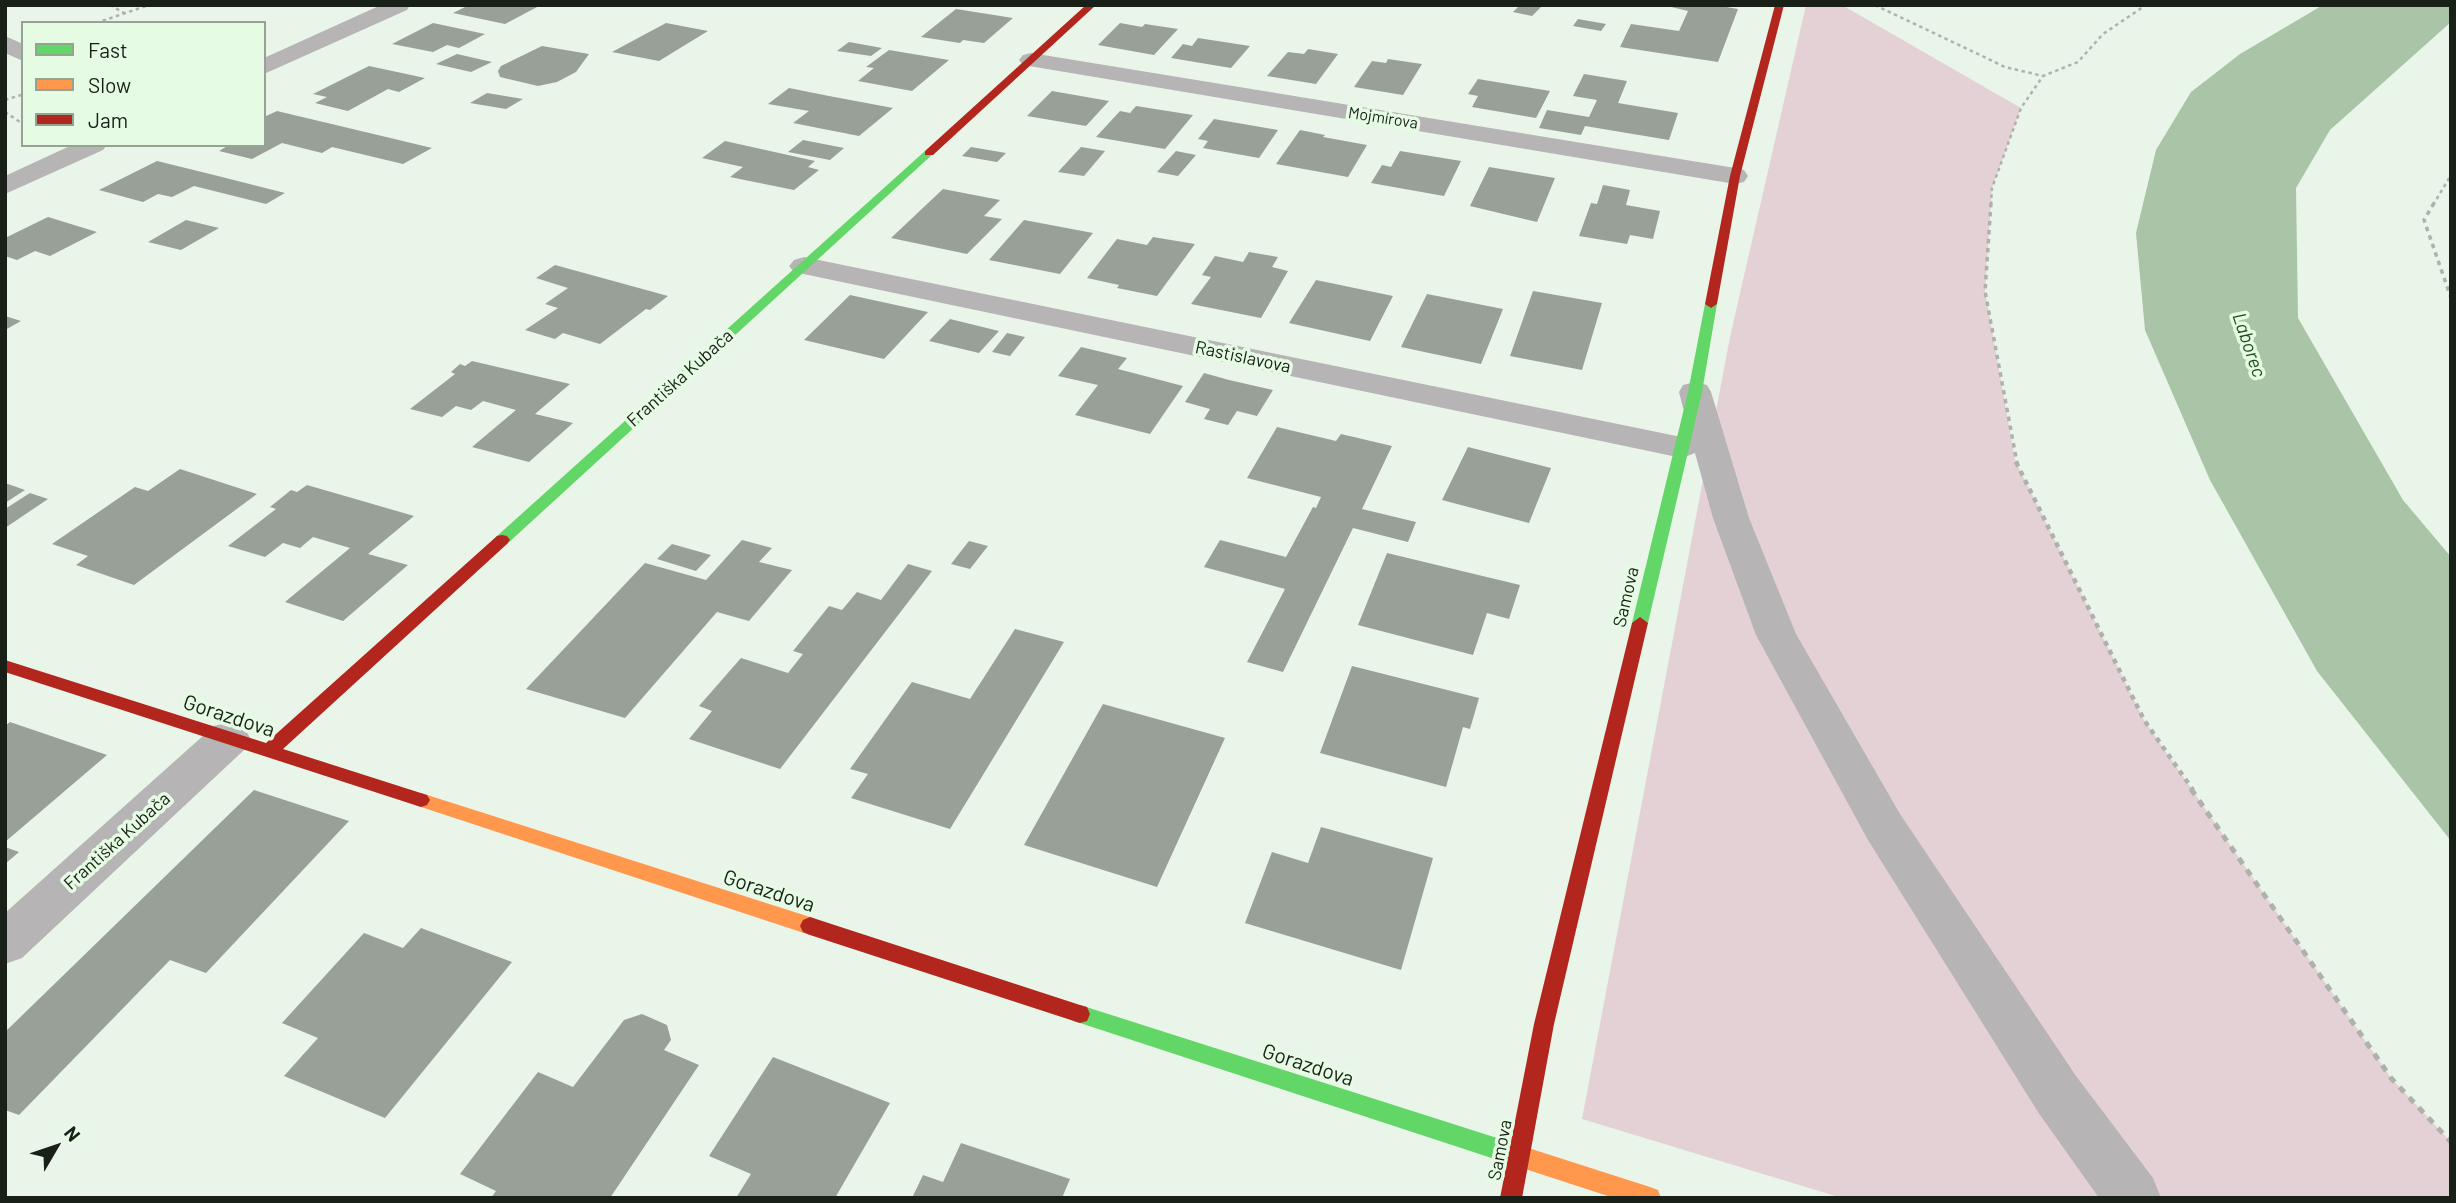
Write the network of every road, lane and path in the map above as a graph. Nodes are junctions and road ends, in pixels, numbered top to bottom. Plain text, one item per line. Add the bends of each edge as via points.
1 (110, 5) edge
2 (149, 5) edge
3 (399, 5) edge
4 (1092, 5) edge
5 (1780, 5) edge
6 (1875, 5) edge
7 (2147, 5) edge
8 (124, 13) junction
9 (102, 21) edge
10 (5, 43) edge
11 (21, 53) edge
12 (1031, 60) junction
13 (266, 66) edge
14 (2043, 76) junction
15 (5, 112) edge
16 (15, 118) junction
17 (5, 121) edge
18 (21, 122) edge
19 (90, 147) edge
20 (2451, 175) edge
21 (1735, 176) junction
22 (5, 186) edge
23 (804, 266) junction
24 (2451, 298) edge
25 (1695, 392) junction
26 (1682, 447) junction
27 (5, 666) edge
28 (249, 745) junction
29 (5, 943) edge
30 (2451, 1142) edge
31 (1520, 1155) junction
32 (1511, 1198) edge
33 (1650, 1198) edge
34 (2133, 1198) edge

1 - 8 path
2 - 8 path
3 - 13 street
4 - 12 street, Františka Kubača
5 - 21 street, Samova
6 - 14 path via 2005,67
7 - 14 path via 2103,34 2078,62
8 - 9 path
10 - 11 street
12 - 21 street, Mojmírova
12 - 23 street, Františka Kubača
14 - 30 path via 2021,108 1992,188 1985,291 2015,460 2144,720 2391,1078
15 - 16 path
16 - 17 path
16 - 18 path
19 - 22 street
20 - 24 path via 2424,220
21 - 25 street, Samova
23 - 26 street, Rastislavova
23 - 28 street, Františka Kubača
25 - 26 street, Samova
25 - 34 street via 1731,518 1776,635 1884,827 2057,1094
26 - 31 street, Samova via 1544,1024
27 - 28 street, Gorazdova
28 - 29 street, Františka Kubača
28 - 31 street, Gorazdova
31 - 32 street, Samova
31 - 33 street, Gorazdova

